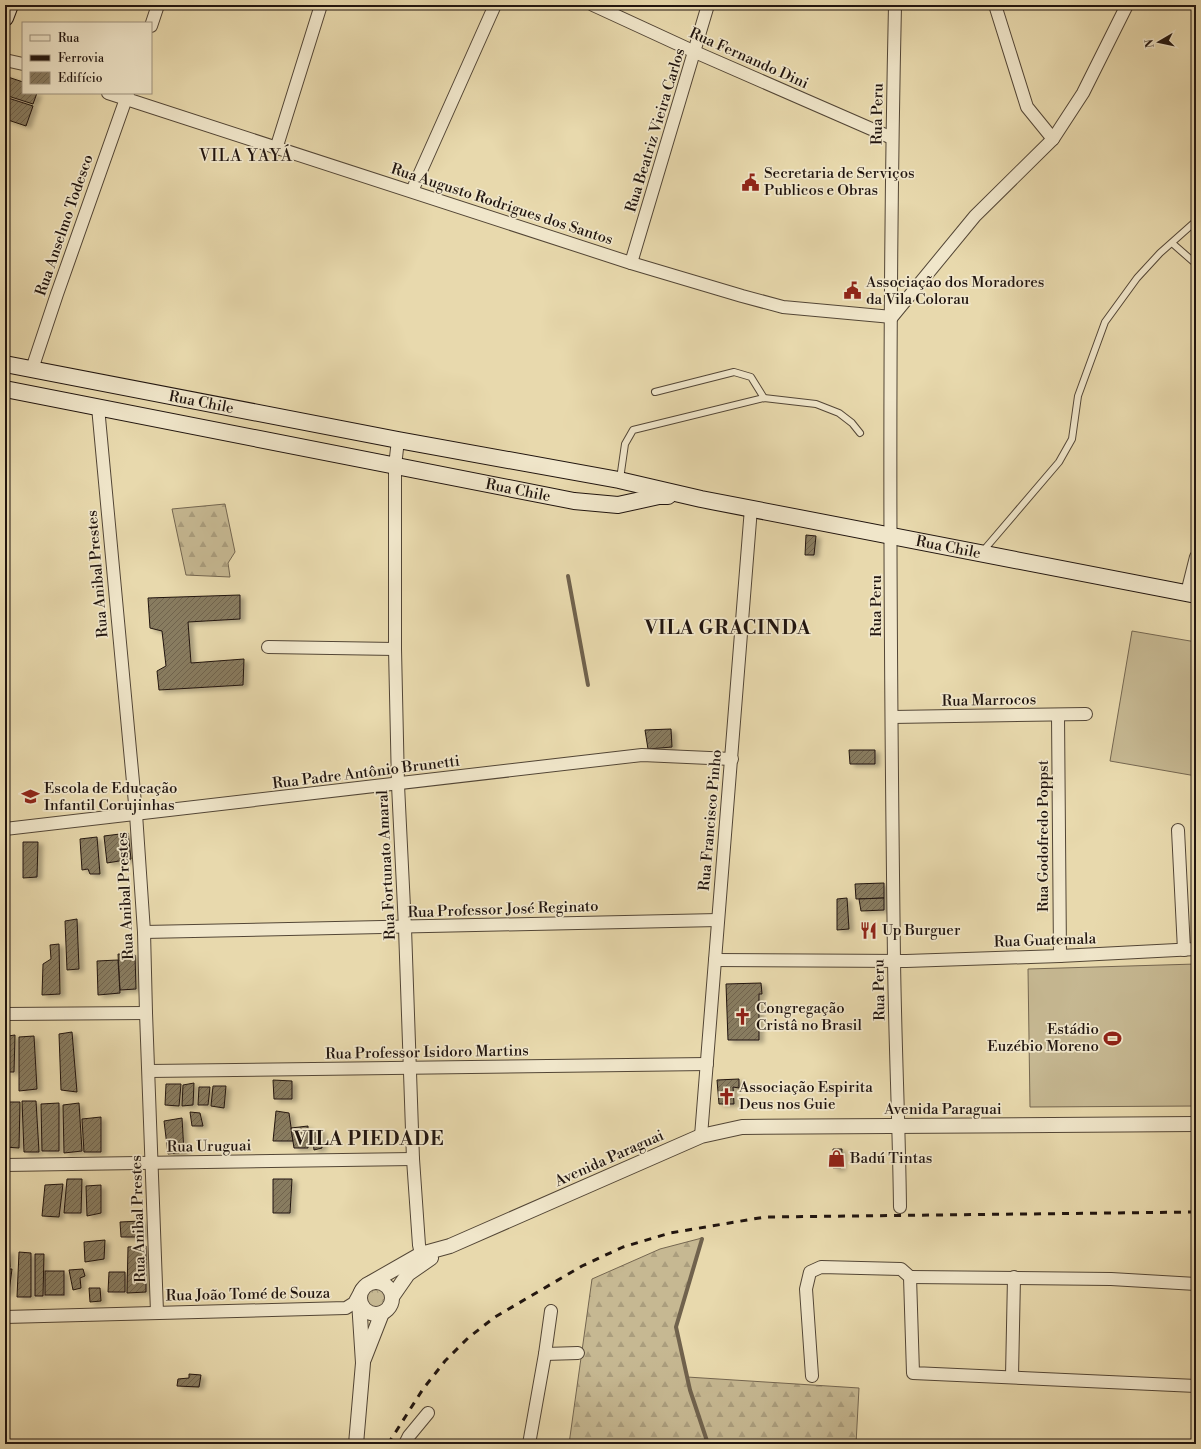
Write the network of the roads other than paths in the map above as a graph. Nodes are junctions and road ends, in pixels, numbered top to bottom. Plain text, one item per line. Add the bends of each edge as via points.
1 (10, 5) edge
2 (158, 5) edge
3 (321, 5) edge
4 (495, 5) edge
5 (593, 5) edge
6 (708, 5) edge
7 (895, 5) edge
8 (995, 5) edge
9 (1127, 5) edge
10 (5, 18) edge
11 (152, 23) edge
12 (695, 52) junction
13 (5, 54) edge
14 (5, 60) edge
15 (21, 63) edge
16 (114, 94) edge
17 (127, 96) edge
18 (892, 138) junction
19 (1053, 139) junction
20 (276, 149) junction
21 (412, 191) junction
22 (1196, 221) edge
23 (1172, 243) junction
24 (631, 263) junction
25 (1196, 264) edge
26 (892, 317) junction
27 (5, 364) edge
28 (32, 369) junction
29 (5, 389) edge
30 (655, 392) dead end
31 (764, 398) junction
32 (98, 407) junction
33 (860, 433) dead end
34 (398, 440) junction
35 (395, 466) junction
36 (619, 480) junction
37 (701, 499) junction
38 (618, 505) junction
39 (751, 508) junction
40 (892, 535) junction
41 (980, 554) junction
42 (1196, 557) edge
43 (1191, 594) edge
44 (268, 646) dead end
45 (395, 649) junction
46 (1086, 714) dead end
47 (1058, 715) junction
48 (892, 717) junction
49 (732, 759) junction
50 (398, 785) junction
51 (136, 814) junction
52 (5, 829) edge
53 (1178, 830) dead end
54 (718, 920) junction
55 (405, 928) junction
56 (144, 932) junction
57 (1190, 949) edge
58 (1060, 956) junction
59 (715, 960) junction
60 (894, 961) junction
61 (146, 1013) junction
62 (5, 1014) edge
63 (707, 1064) junction
64 (409, 1068) junction
65 (149, 1071) junction
66 (1196, 1124) edge
67 (899, 1126) junction
68 (701, 1136) junction
69 (413, 1159) junction
70 (153, 1163) junction
71 (5, 1165) edge
72 (900, 1207) dead end
73 (424, 1258) junction
74 (910, 1277) junction
75 (1014, 1277) junction
76 (1196, 1284) edge
77 (363, 1292) junction
78 (392, 1297) junction
79 (551, 1311) dead end
80 (157, 1312) junction
81 (382, 1314) junction
82 (5, 1316) edge
83 (578, 1353) dead end
84 (545, 1354) junction
85 (362, 1364) junction
86 (812, 1376) dead end
87 (1012, 1376) junction
88 (1196, 1386) edge
89 (428, 1413) dead end
90 (356, 1444) edge
91 (405, 1444) edge
92 (529, 1444) edge

1 - 10 main road
2 - 11 street
3 - 20 street
4 - 21 street
5 - 12 street, Rua Fernando Dini
6 - 12 street, Rua Beatriz Vieira Carlos
7 - 18 street, Rua Peru
8 - 19 street via 1027,107
9 - 19 street via 1083,93
12 - 18 street, Rua Fernando Dini
12 - 24 street, Rua Beatriz Vieira Carlos
13 - 15 street
14 - 15 street
16 - 17 street, Rua Augusto Rodrigues dos Santos
17 - 20 street, Rua Augusto Rodrigues dos Santos
17 - 28 street, Rua Anselmo Todesco
18 - 26 street, Rua Peru
19 - 26 street via 975,216
20 - 21 street, Rua Augusto Rodrigues dos Santos
21 - 24 street, Rua Augusto Rodrigues dos Santos
22 - 23 lane
23 - 25 lane
23 - 41 lane via 1137,278 1105,322 1078,396 1072,439 1059,462
24 - 26 street, Rua Augusto Rodrigues dos Santos via 783,307
26 - 40 street, Rua Peru
27 - 28 main road, Rua Chile
28 - 34 main road, Rua Chile
29 - 32 main road, Rua Chile
30 - 31 lane via 734,372 751,377
31 - 33 lane via 816,404 839,413
31 - 36 lane via 633,430 625,444
32 - 35 main road, Rua Chile
32 - 51 street, Rua Anibal Prestes
34 - 35 street
34 - 36 main road, Rua Chile
35 - 38 main road, Rua Chile via 574,501
35 - 45 street, Rua Fortunato Amaral
36 - 37 main road, Rua Chile
36 - 38 main road via 628,490 627,497
37 - 38 main road, Rua Chile via 659,496
37 - 39 main road, Rua Chile
39 - 40 main road, Rua Chile
39 - 49 street, Rua Francisco Pinho
40 - 41 main road, Rua Chile
40 - 48 street, Rua Peru
41 - 43 main road, Rua Chile
42 - 43 street
44 - 45 street
45 - 50 street, Rua Fortunato Amaral
46 - 47 street, Rua Marrocos
47 - 48 street, Rua Marrocos
47 - 58 street, Rua Godofredo Poppst
48 - 60 street, Rua Peru
49 - 50 street, Rua Padre Antônio Brunetti via 642,755
49 - 54 street, Rua Francisco Pinho
50 - 51 street, Rua Padre Antônio Brunetti
50 - 55 street, Rua Fortunato Amaral
51 - 52 street, Rua Padre Antônio Brunetti
51 - 56 street, Rua Anibal Prestes
53 - 57 street
54 - 55 street, Rua Professor José Reginato via 635,920
54 - 59 street, Rua Francisco Pinho
55 - 56 street, Rua Professor José Reginato
55 - 64 street, Rua Fortunato Amaral
56 - 61 street, Rua Anibal Prestes
57 - 58 street, Rua Guatemala
58 - 60 street, Rua Guatemala
59 - 60 street, Rua Guatemala
59 - 63 street, Rua Francisco Pinho
60 - 67 street, Rua Peru
61 - 62 street
61 - 65 street, Rua Anibal Prestes
63 - 64 street, Rua Professor Isidoro Martins
63 - 68 street, Rua Francisco Pinho
64 - 65 street, Rua Professor Isidoro Martins
64 - 69 street, Rua Fortunato Amaral
65 - 70 street, Rua Anibal Prestes
66 - 67 street, Avenida Paraguai
67 - 68 street, Avenida Paraguai via 742,1128
67 - 72 street, Rua Peru
68 - 73 street, Avenida Paraguai
69 - 70 street, Rua Uruguai
69 - 73 street, Rua Fortunato Amaral via 419,1245
70 - 71 street, Rua Uruguai
70 - 80 street, Rua Anibal Prestes
73 - 77 street, Avenida Paraguai
73 - 78 street, Avenida Paraguai via 408,1274
74 - 75 street
74 - 86 street via 901,1269 821,1267 810,1272 806,1289
74 - 87 street via 913,1373
75 - 76 street
75 - 87 street
77 - 78 street via 377,1282 386,1285
77 - 80 street, Rua João Tomé de Souza via 346,1308
77 - 81 street via 364,1310 372,1315
77 - 85 street
78 - 81 street, Avenida Paraguai via 390,1307
79 - 84 street
80 - 82 street, Rua João Tomé de Souza
81 - 85 street, Avenida Paraguai
83 - 84 street
84 - 92 street
85 - 90 street
87 - 88 street
89 - 91 street via 408,1436

